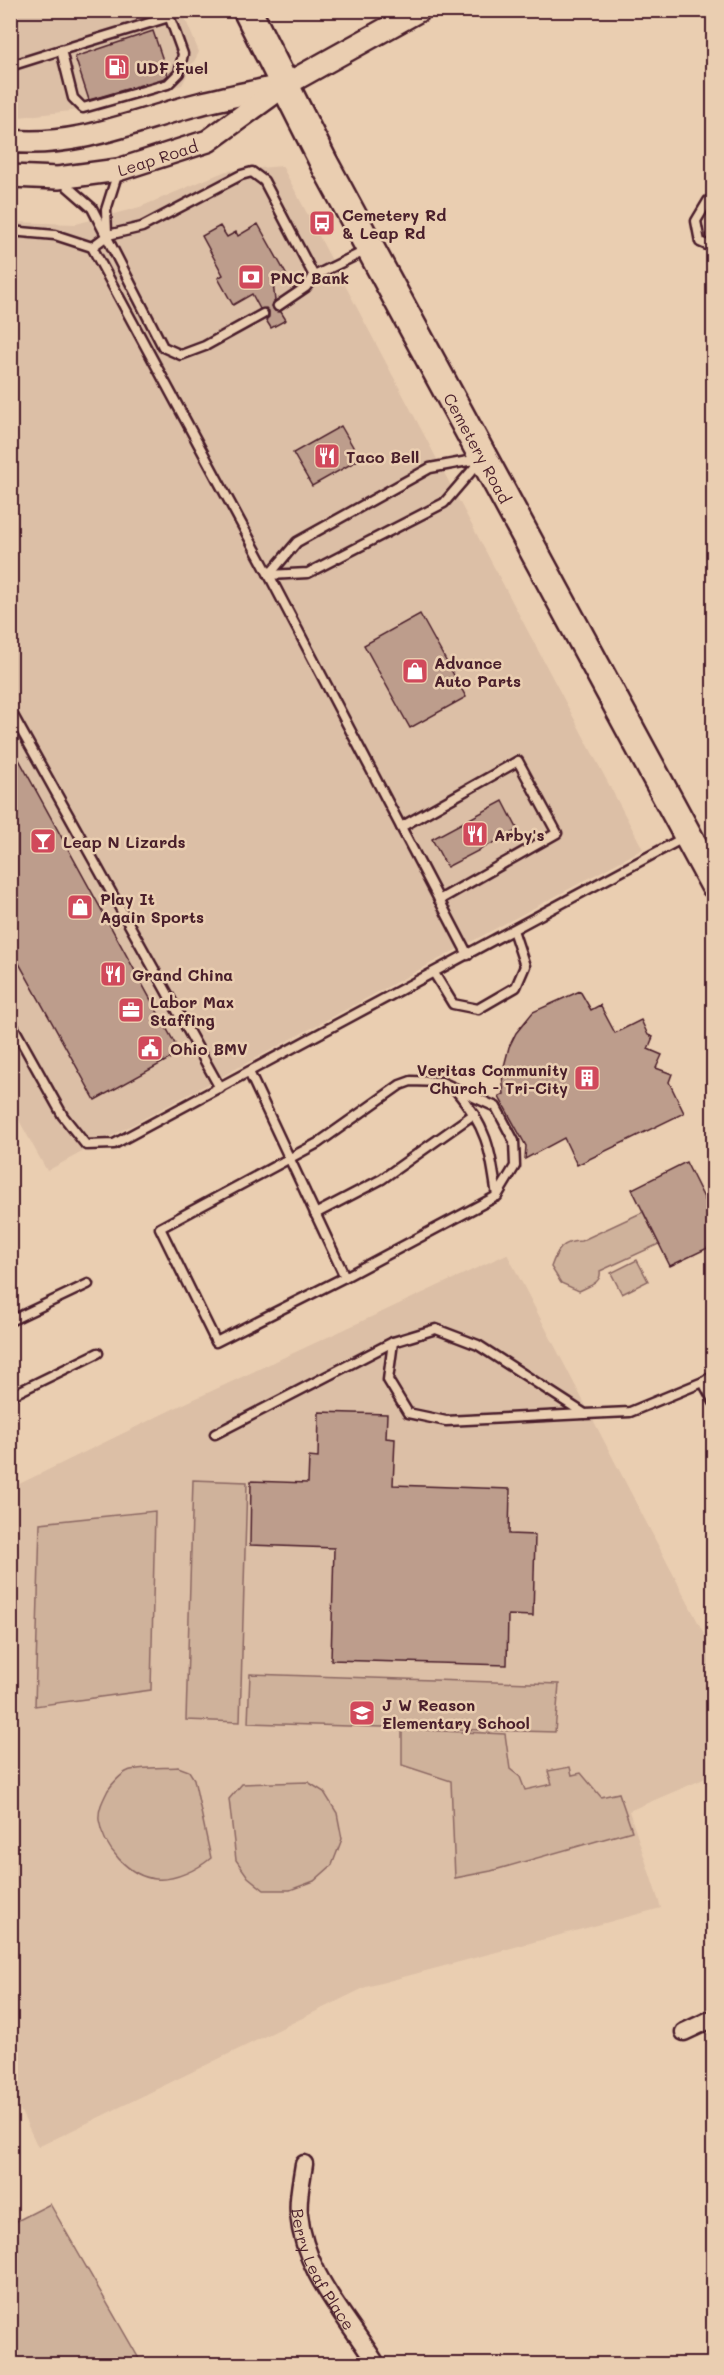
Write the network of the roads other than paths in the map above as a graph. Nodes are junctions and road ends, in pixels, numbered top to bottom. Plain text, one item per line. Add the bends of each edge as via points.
1 (247, 10) edge
2 (420, 10) edge
3 (168, 14) edge
4 (60, 50) junction
5 (10, 66) edge
6 (285, 85) junction
7 (10, 141) edge
8 (118, 170) junction
9 (10, 176) edge
10 (58, 178) junction
11 (714, 201) edge
12 (10, 231) edge
13 (108, 235) junction
14 (92, 247) junction
15 (714, 248) edge
16 (370, 249) junction
17 (314, 276) junction
18 (278, 306) dead end
19 (263, 314) dead end
20 (482, 459) junction
21 (269, 575) junction
22 (10, 710) edge
23 (401, 827) junction
24 (688, 835) junction
25 (714, 884) edge
26 (439, 900) junction
27 (513, 930) junction
28 (468, 955) junction
29 (434, 973) junction
30 (10, 1021) edge
31 (249, 1072) junction
32 (453, 1086) junction
33 (220, 1088) junction
34 (474, 1114) junction
35 (289, 1160) junction
36 (496, 1196) junction
37 (315, 1215) junction
38 (345, 1277) junction
39 (88, 1284) dead end
40 (10, 1321) edge
41 (393, 1342) junction
42 (98, 1353) dead end
43 (714, 1375) edge
44 (703, 1382) junction
45 (10, 1396) edge
46 (714, 1402) edge
47 (585, 1414) junction
48 (215, 1434) dead end
49 (714, 2018) edge
50 (684, 2032) dead end
51 (304, 2164) dead end
52 (376, 2364) edge

1 - 6 main road, Cemetery Road
2 - 6 street, Leap Road
3 - 4 lane
3 - 4 lane via 183,54 179,73 168,84 83,108 73,98
4 - 5 lane
6 - 7 street, Leap Road via 195,105 104,132 56,141
6 - 8 street, Leap Road via 208,141
6 - 16 main road, Cemetery Road
8 - 10 street, Leap Road
8 - 13 lane via 106,210
9 - 10 street, Leap Road
10 - 13 lane via 92,208
11 - 15 lane via 708,201 696,221 700,242
12 - 14 lane via 55,235
13 - 14 lane
13 - 17 lane via 142,227 252,172 264,181
13 - 19 lane via 163,347 181,355
14 - 21 lane
16 - 17 lane
16 - 20 main road, Cemetery Road
17 - 18 lane via 306,287
20 - 21 lane via 430,468 297,542
20 - 21 lane via 444,503 308,573
20 - 24 main road, Cemetery Road
21 - 23 lane
22 - 33 lane
23 - 26 lane
23 - 26 lane via 519,761 557,833
24 - 25 main road, Cemetery Road
24 - 27 lane
26 - 28 lane
27 - 28 lane
27 - 29 lane via 525,966 516,987 478,1009 453,1004
28 - 29 lane
29 - 31 lane
30 - 33 lane via 63,1116 86,1145 114,1144
31 - 33 lane
31 - 35 lane
32 - 34 lane
32 - 35 lane via 411,1081 400,1085
32 - 36 lane via 496,1107 514,1141 515,1166
34 - 36 lane via 485,1134
34 - 37 lane via 382,1179
35 - 37 lane
35 - 38 lane via 160,1228 216,1342
36 - 38 lane
37 - 38 lane
39 - 40 lane
41 - 47 lane via 436,1329 478,1346
41 - 47 lane via 388,1380 408,1413 446,1421
41 - 48 lane
42 - 45 lane
43 - 44 lane
44 - 46 lane
44 - 47 lane via 630,1412
49 - 50 street
51 - 52 street, Berry Leaf Place via 298,2213 307,2249 321,2283

